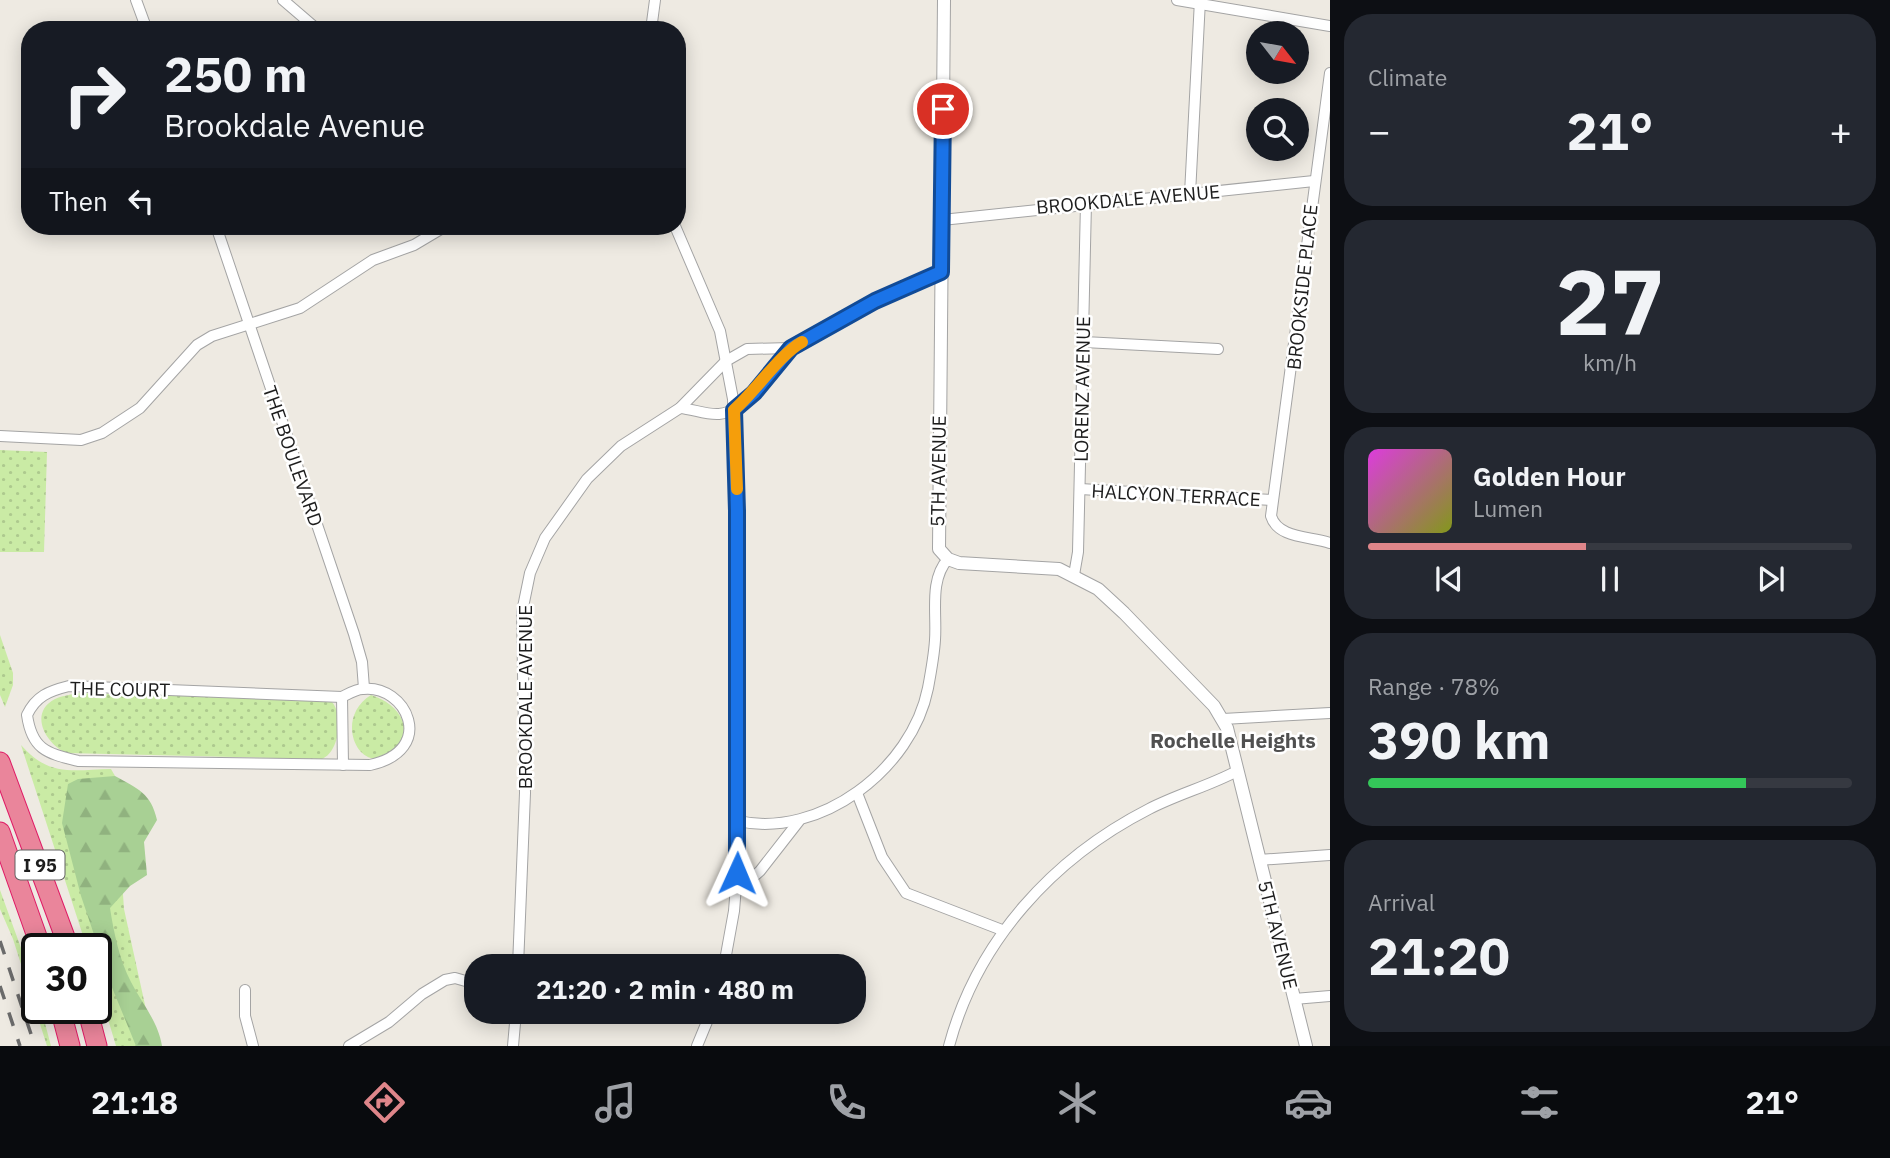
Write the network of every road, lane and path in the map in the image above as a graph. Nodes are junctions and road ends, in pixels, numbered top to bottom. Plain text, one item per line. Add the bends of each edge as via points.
1 (136, 0) edge
2 (282, 0) edge
3 (655, 0) edge
4 (944, 0) edge
5 (1177, 0) edge
6 (1200, 2) edge
7 (144, 21) edge
8 (307, 21) edge
9 (652, 21) edge
10 (1330, 26) edge
11 (1330, 73) edge
12 (1314, 181) junction
13 (1190, 194) junction
14 (1086, 203) junction
15 (942, 220) junction
16 (219, 235) edge
17 (432, 235) edge
18 (679, 235) edge
19 (941, 272) junction
20 (251, 326) junction
21 (1084, 342) junction
22 (791, 348) junction
23 (1218, 349) dead end
24 (726, 362) junction
25 (680, 408) junction
26 (734, 410) junction
27 (0, 436) edge
28 (1080, 489) junction
29 (1272, 500) junction
30 (1330, 543) edge
31 (948, 559) junction
32 (1074, 575) junction
33 (364, 688) junction
34 (342, 697) junction
35 (1330, 713) edge
36 (1223, 719) junction
37 (0, 762) edge
38 (343, 765) junction
39 (1237, 771) junction
40 (857, 793) junction
41 (738, 821) junction
42 (799, 821) junction
43 (0, 832) edge
44 (1330, 855) edge
45 (1259, 860) junction
46 (736, 892) junction
47 (1002, 930) junction
48 (36, 933) edge
49 (64, 933) edge
50 (518, 954) edge
51 (726, 954) edge
52 (464, 981) edge
53 (244, 990) dead end
54 (1330, 996) edge
55 (1294, 999) junction
56 (64, 1024) edge
57 (91, 1024) edge
58 (515, 1024) edge
59 (706, 1024) edge
60 (70, 1046) edge
61 (97, 1046) edge
62 (253, 1046) edge
63 (349, 1046) edge
64 (513, 1046) edge
65 (697, 1046) edge
66 (949, 1046) edge
67 (1306, 1046) edge

1 - 7 street
2 - 8 street
3 - 9 street
4 - 15 street, 5TH AVENUE
5 - 6 street
6 - 10 street
6 - 13 street
11 - 12 street, BROOKSIDE PLACE
12 - 13 street, BROOKDALE AVENUE
12 - 29 street, BROOKSIDE PLACE via 1292,378
13 - 14 street, BROOKDALE AVENUE
14 - 15 street, BROOKDALE AVENUE
14 - 21 street, LORENZ AVENUE
15 - 19 street, 5TH AVENUE
16 - 20 street, THE BOULEVARD
17 - 20 street via 373,260 300,308
18 - 24 street via 715,319
19 - 22 street, BROOKDALE AVENUE via 875,301
19 - 31 street, 5TH AVENUE via 937,537 939,549
20 - 27 street via 212,336 197,345 140,408 102,433 81,440
20 - 33 street, THE BOULEVARD via 354,634
21 - 23 street
21 - 28 street, LORENZ AVENUE
22 - 24 street, BROOKDALE AVENUE via 747,349
22 - 26 street, BROOKDALE AVENUE
24 - 25 street, BROOKDALE AVENUE
24 - 26 street
25 - 26 street via 709,414
25 - 50 street, BROOKDALE AVENUE via 621,446 587,480 545,538 530,573 522,612 525,793
26 - 41 street
28 - 29 street, HALCYON TERRACE
28 - 32 street, LORENZ AVENUE
29 - 30 street, HALCYON TERRACE via 1271,516 1278,527
31 - 32 street, 5TH AVENUE via 975,565 1059,569
31 - 40 street via 936,578 935,642 925,702 892,757
32 - 36 street, 5TH AVENUE via 1124,612
33 - 34 street, THE COURT
33 - 38 street, THE COURT via 383,693 403,707 410,734 388,761
34 - 38 street
34 - 38 street, THE COURT via 69,686 38,698 27,715 29,731 42,750 78,761
35 - 36 street
36 - 39 street, 5TH AVENUE
37 - 49 highway, I 95
39 - 45 street, 5TH AVENUE
39 - 47 street via 1167,800 1107,833 1048,881
40 - 42 street
40 - 47 street via 882,857 906,893
41 - 42 street via 776,826
41 - 46 street
42 - 46 street
43 - 48 highway, I 95
44 - 45 street
45 - 55 street, 5TH AVENUE
46 - 51 street
47 - 66 street via 971,986
52 - 63 street via 445,980
53 - 62 street
54 - 55 street
55 - 67 street, 5TH AVENUE
56 - 60 highway
57 - 61 highway
58 - 64 street
59 - 65 street

